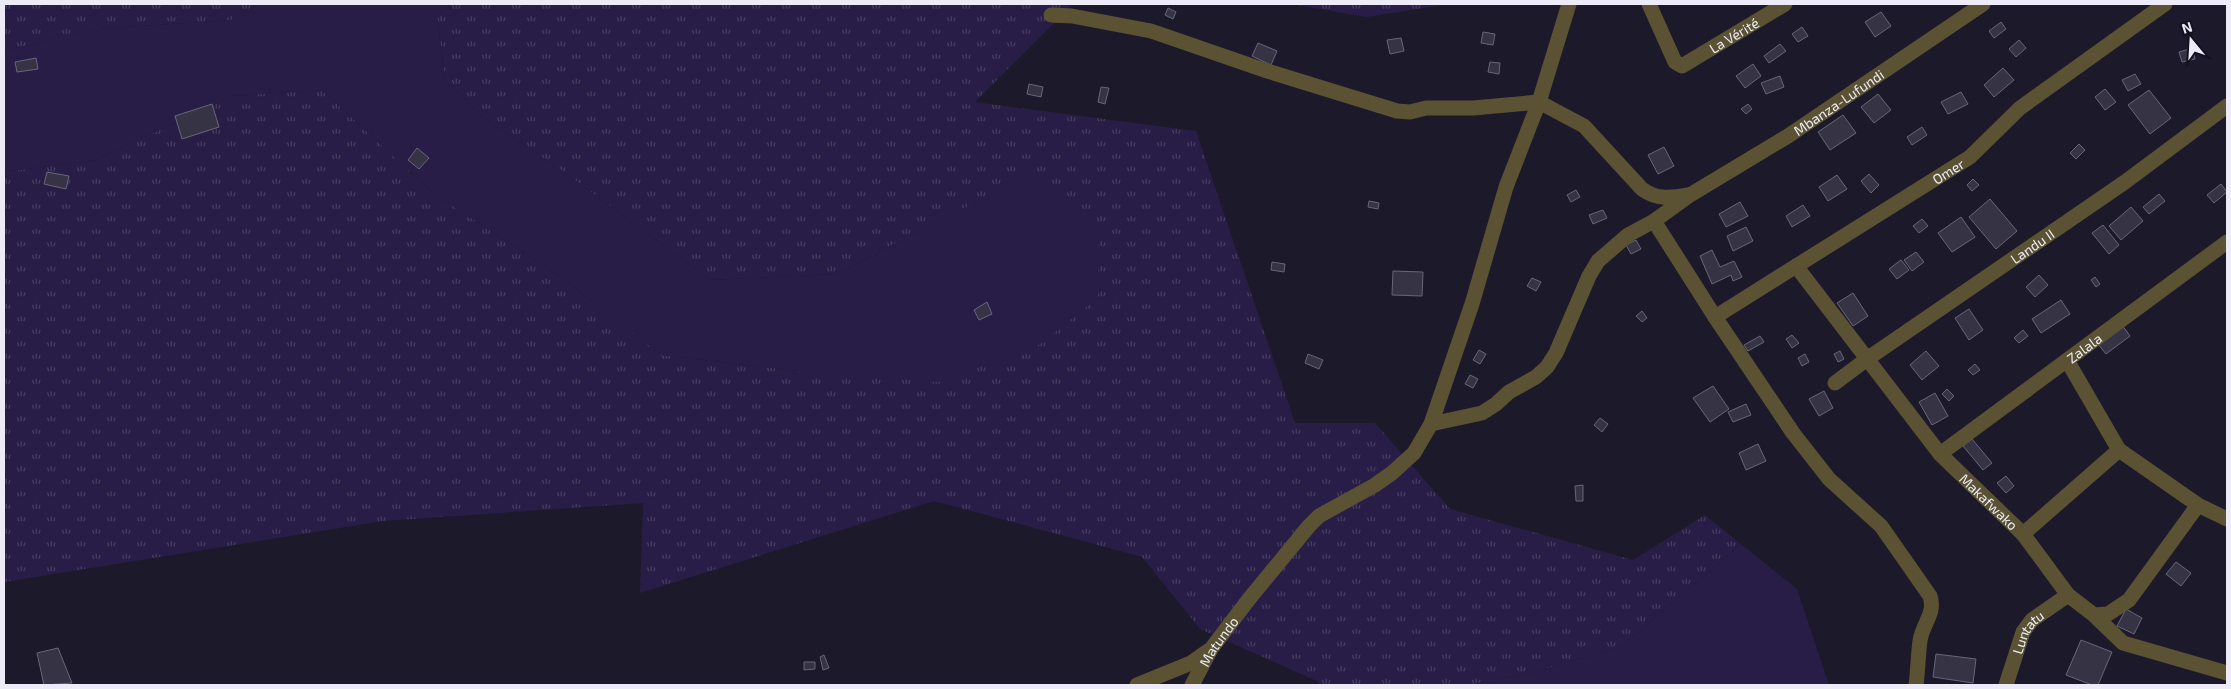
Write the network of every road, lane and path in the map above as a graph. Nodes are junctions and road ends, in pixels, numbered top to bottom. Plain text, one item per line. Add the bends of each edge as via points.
1 (1569, 4) edge
2 (1649, 4) edge
3 (1785, 4) edge
4 (1983, 4) edge
5 (2165, 4) edge
6 (1051, 15) dead end
7 (1539, 102) junction
8 (2227, 106) edge
9 (1690, 195) junction
10 (1654, 221) junction
11 (2227, 242) edge
12 (1796, 266) junction
13 (1715, 317) junction
14 (1867, 358) junction
15 (2068, 362) junction
16 (1835, 383) dead end
17 (1432, 424) junction
18 (2119, 450) junction
19 (1940, 454) junction
20 (2198, 505) junction
21 (2227, 519) edge
22 (2023, 534) junction
23 (2068, 595) junction
24 (2094, 615) junction
25 (1211, 649) junction
26 (2227, 673) edge
27 (1137, 685) edge
28 (1192, 685) edge
29 (1916, 685) edge
30 (2006, 685) edge

1 - 7 street, Matundo
2 - 3 street, La Vérité via 1675,62 1682,66
4 - 9 street, Mbanza-Lufundi via 1788,136
5 - 12 street, Omer via 2020,108 1970,157
6 - 7 street via 1151,30 1264,70 1397,111
7 - 9 street via 1584,126 1651,196
7 - 17 street, Matundo via 1506,186 1472,304
8 - 14 street, Landu II via 2125,182
9 - 10 street, Mbanza-Lufundi
10 - 13 street
10 - 17 street, Mbanza-Lufundi via 1628,235 1598,261 1547,367 1482,413
11 - 15 street, Zalala
12 - 13 street, Omer
12 - 14 street, Makafwako
13 - 29 street via 1799,440 1829,478 1881,526 1930,596 1932,612 1919,642
14 - 16 street, Landu II
14 - 19 street, Makafwako
15 - 18 street
15 - 19 street, Zalala
17 - 25 street, Matundo via 1414,453 1392,473 1319,516
18 - 20 street
18 - 22 street
19 - 22 street, Makafwako
20 - 21 street
20 - 24 street via 2129,600 2108,614
22 - 23 street, Makafwako
23 - 24 street, Makafwako
23 - 30 street, Luntatu via 2032,620 2023,632
24 - 26 street, Makafwako via 2123,643
25 - 27 street via 1191,663
25 - 28 street, Matundo

